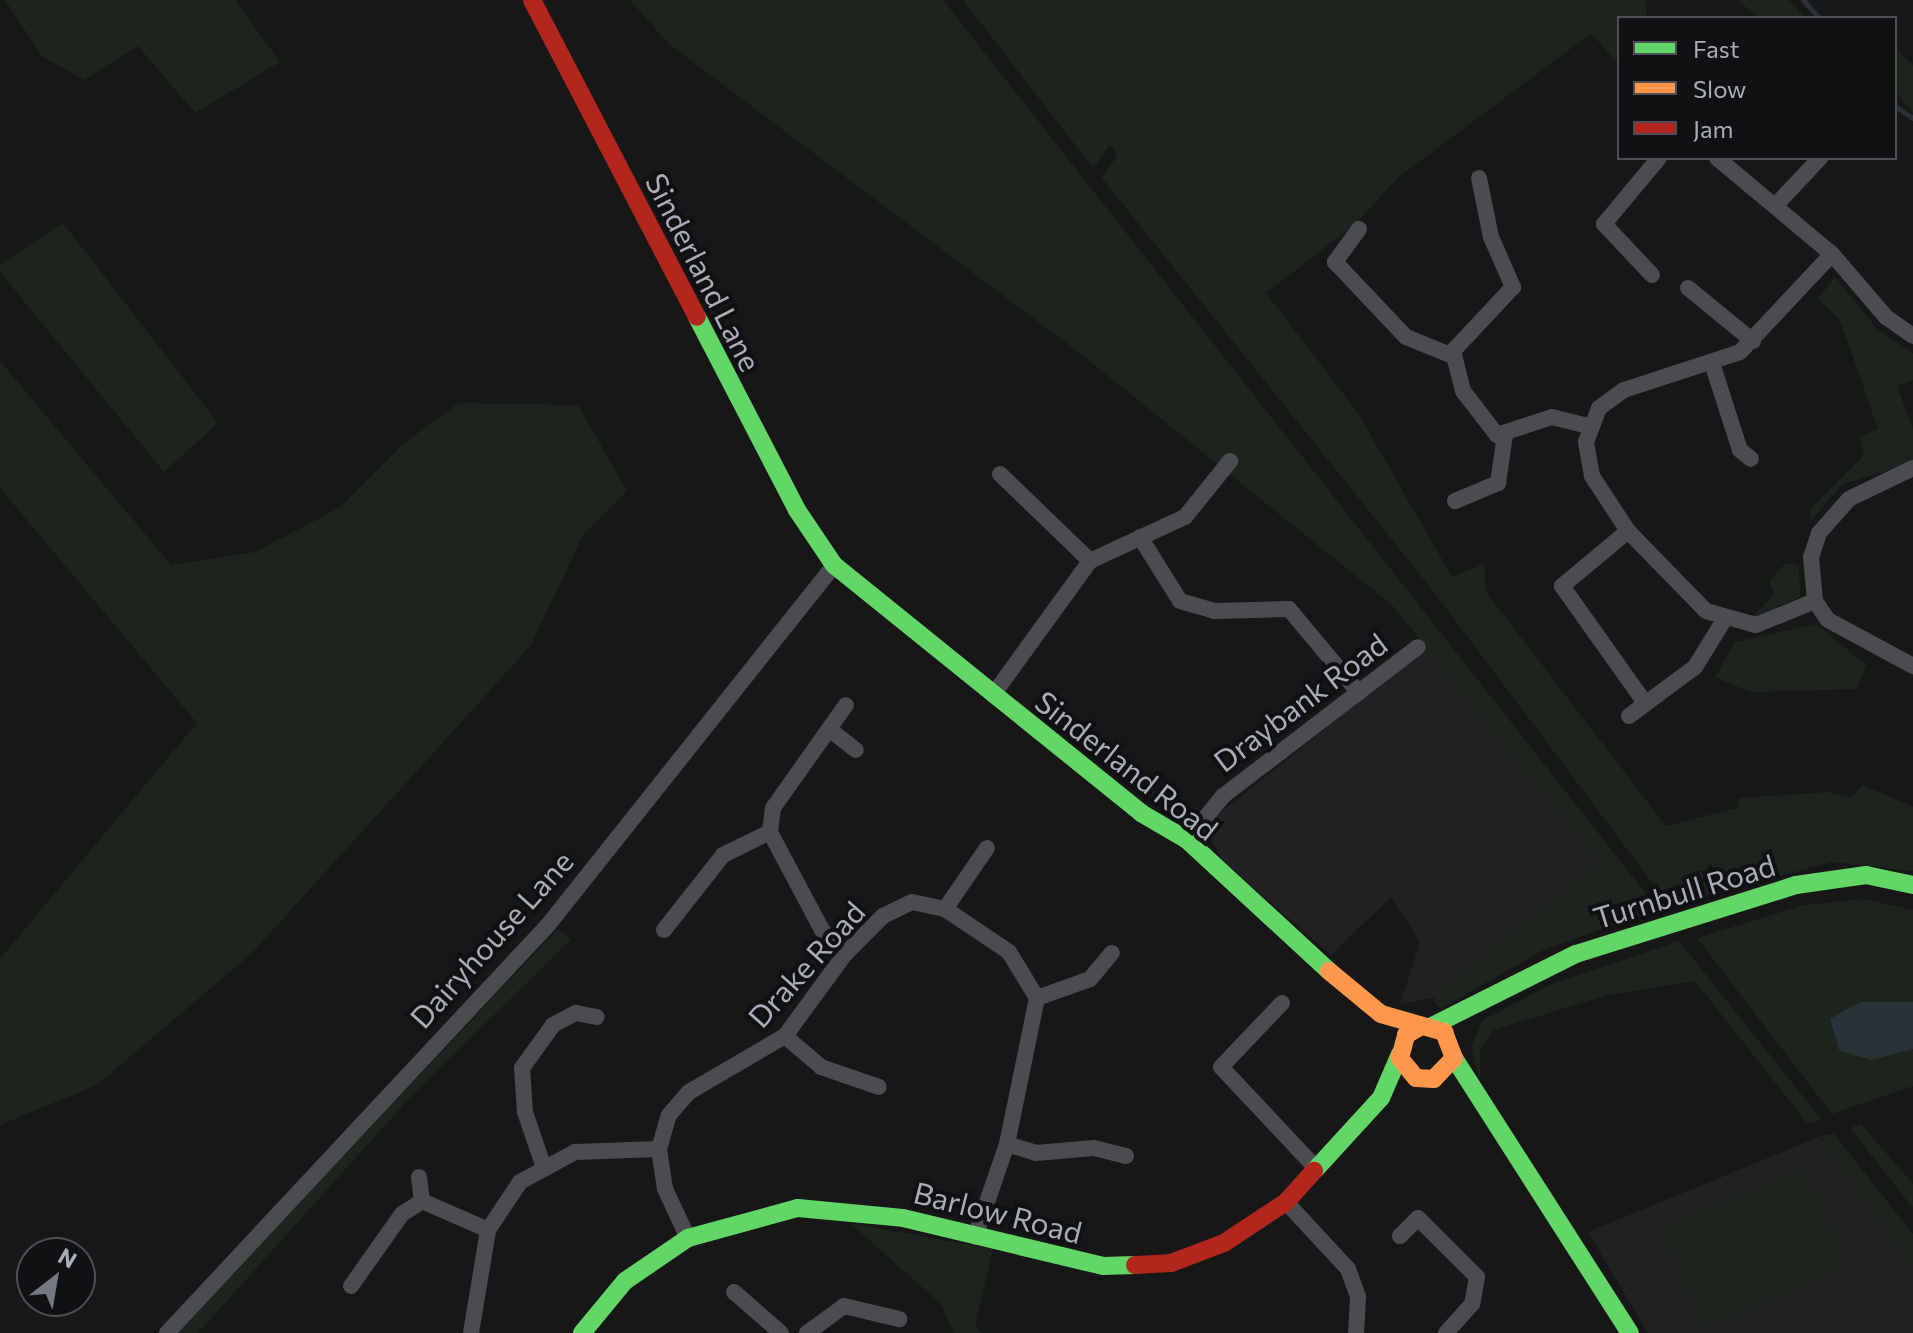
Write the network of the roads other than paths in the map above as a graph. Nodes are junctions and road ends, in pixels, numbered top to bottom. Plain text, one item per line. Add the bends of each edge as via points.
1 (532, 0) edge
2 (1657, 160) edge
3 (1719, 160) edge
4 (1818, 160) edge
5 (1479, 178) dead end
6 (1775, 206) junction
7 (1359, 229) dead end
8 (1832, 254) junction
9 (1652, 275) dead end
10 (1688, 288) dead end
11 (1913, 336) edge
12 (1753, 341) junction
13 (1453, 356) junction
14 (1712, 363) junction
15 (1589, 426) junction
16 (1505, 435) junction
17 (1751, 459) dead end
18 (1230, 461) dead end
19 (1913, 468) edge
20 (1001, 473) dead end
21 (1455, 501) dead end
22 (1628, 531) junction
23 (1140, 537) junction
24 (1090, 561) junction
25 (834, 565) junction
26 (1815, 601) junction
27 (1724, 620) junction
28 (1418, 647) dead end
29 (1913, 666) edge
30 (1359, 693) junction
31 (993, 695) junction
32 (1645, 703) junction
33 (846, 705) dead end
34 (1629, 716) dead end
35 (829, 729) junction
36 (856, 750) dead end
37 (770, 832) junction
38 (1187, 840) junction
39 (987, 848) dead end
40 (1913, 885) edge
41 (945, 909) junction
42 (664, 930) dead end
43 (1112, 953) dead end
44 (845, 954) junction
45 (1037, 998) junction
46 (1282, 1003) dead end
47 (1483, 1003) junction
48 (1381, 1014) junction
49 (597, 1017) dead end
50 (1426, 1026) junction
51 (785, 1036) junction
52 (1400, 1050) junction
53 (1454, 1056) junction
54 (1426, 1080) junction
55 (879, 1087) dead end
56 (1381, 1098) junction
57 (1482, 1110) junction
58 (1007, 1144) junction
59 (659, 1149) junction
60 (1126, 1156) dead end
61 (543, 1165) junction
62 (1316, 1168) junction
63 (419, 1177) dead end
64 (422, 1201) junction
65 (1286, 1202) junction
66 (488, 1230) junction
67 (1400, 1236) dead end
68 (975, 1237) junction
69 (688, 1238) junction
70 (351, 1286) dead end
71 (734, 1292) dead end
72 (899, 1319) dead end
73 (167, 1333) edge
74 (471, 1333) edge
75 (582, 1333) edge
76 (781, 1333) edge
77 (807, 1333) edge
78 (1356, 1333) edge
79 (1446, 1333) edge
80 (1630, 1333) edge

1 - 25 street, Sinderland Lane via 797,510
2 - 9 street via 1604,224
3 - 6 street
4 - 6 street
5 - 13 street via 1491,237 1513,287
6 - 8 street
7 - 13 street via 1335,262 1406,337
8 - 11 street via 1886,317
8 - 12 street
10 - 12 street
12 - 14 street
13 - 16 street via 1485,428
14 - 15 street via 1624,390 1599,408
14 - 17 street via 1740,450
15 - 16 street via 1552,417
15 - 22 street via 1592,476
16 - 21 street via 1498,483
18 - 23 street via 1200,503 1165,529
19 - 26 street via 1869,485 1831,516 1811,557
20 - 24 street
22 - 27 street
22 - 32 street via 1562,586
23 - 24 street
23 - 30 street via 1180,601 1214,611 1289,609
24 - 31 street
25 - 31 street, Sinderland Road
25 - 73 street, Dairyhouse Lane via 548,925
26 - 27 street via 1756,625
26 - 29 street via 1837,627
27 - 32 street via 1695,667
28 - 30 street, Draybank Road
30 - 38 street, Draybank Road via 1223,796
31 - 38 street, Sinderland Road via 1141,813
32 - 34 street
33 - 35 street
35 - 36 street
35 - 37 street via 773,808
37 - 42 street via 723,855
37 - 44 street via 822,930
38 - 48 street, Sinderland Road
39 - 41 street
40 - 47 street, Turnbull Road via 1837,876 1626,935
41 - 44 street, Drake Road via 912,902 883,916
41 - 45 street, Drake Road via 1009,952
43 - 45 street via 1090,979
44 - 51 street, Drake Road
45 - 58 street
46 - 62 street via 1221,1067
47 - 50 street, Turnbull Road
47 - 53 street, Turnbull Road via 1463,1024
48 - 50 street, Sinderland Road
48 - 52 street, Sinderland Road
49 - 61 street via 576,1013 553,1025 522,1068 525,1112
50 - 52 street
50 - 53 street, Sinderland Road via 1450,1038
51 - 55 street via 821,1067
51 - 59 street, Drake Road via 689,1092 669,1115
52 - 54 street, Sinderland Road via 1408,1072
52 - 56 street, Barlow Road
53 - 54 street via 1442,1076
53 - 57 street, Sinderland Road
54 - 56 street, Barlow Road
54 - 57 street, Sinderland Road
56 - 62 street, Barlow Road
57 - 80 street, Sinderland Road
58 - 60 street via 1036,1153 1094,1148
58 - 68 street
59 - 61 street via 575,1152
59 - 69 street, Drake Road via 665,1189
61 - 66 street via 520,1182
62 - 65 street, Barlow Road
63 - 64 street
64 - 66 street
64 - 70 street via 402,1214
65 - 68 street, Barlow Road via 1224,1243 1136,1267
65 - 78 street via 1348,1269 1358,1297
66 - 74 street
67 - 79 street via 1418,1218 1477,1277 1472,1304
68 - 69 street, Barlow Road via 869,1211 798,1208
69 - 75 street, Barlow Road via 625,1281
71 - 76 street
72 - 77 street via 844,1306

